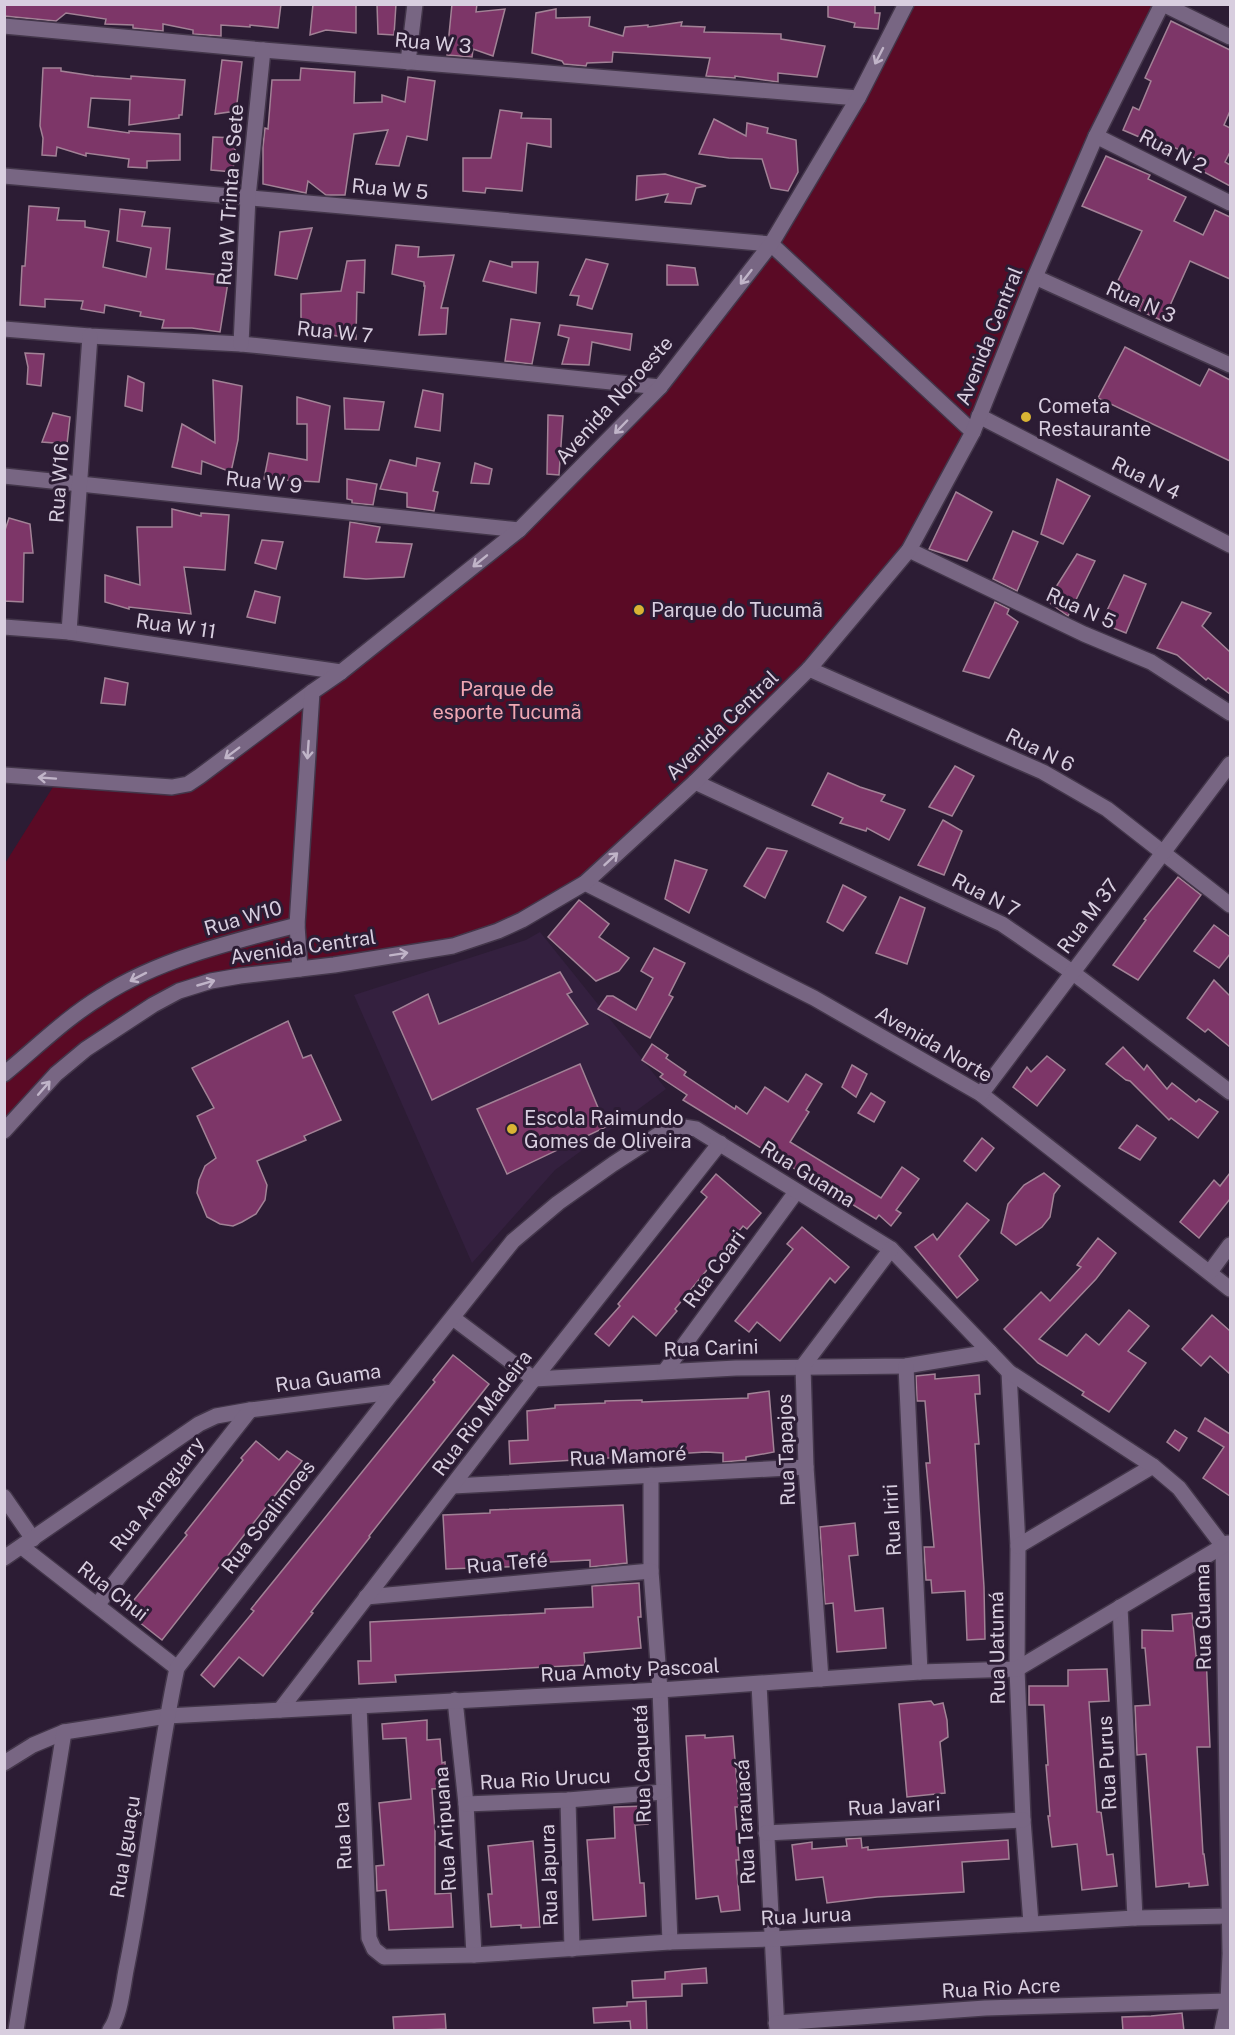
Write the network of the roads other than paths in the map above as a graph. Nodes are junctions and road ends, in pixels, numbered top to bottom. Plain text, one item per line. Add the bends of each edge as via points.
1 (415, 4) edge
2 (906, 4) edge
3 (1163, 4) edge
4 (4, 26) edge
5 (1230, 37) edge
6 (263, 50) junction
7 (408, 62) junction
8 (858, 98) junction
9 (1096, 136) junction
10 (4, 176) edge
11 (248, 197) junction
12 (1230, 203) edge
13 (771, 244) junction
14 (1035, 277) junction
15 (4, 329) edge
16 (90, 336) junction
17 (241, 344) junction
18 (1230, 365) edge
19 (660, 387) junction
20 (979, 416) junction
21 (973, 432) junction
22 (4, 476) edge
23 (80, 484) junction
24 (519, 530) junction
25 (1230, 545) edge
26 (909, 550) junction
27 (4, 627) edge
28 (69, 632) junction
29 (810, 669) junction
30 (341, 672) junction
31 (312, 692) junction
32 (1230, 713) edge
33 (1230, 764) edge
34 (5, 776) edge
35 (695, 782) junction
36 (1163, 853) junction
37 (585, 883) junction
38 (1230, 905) edge
39 (297, 925) junction
40 (300, 969) junction
41 (1072, 972) junction
42 (4, 1074) edge
43 (1230, 1092) edge
44 (981, 1094) junction
45 (4, 1131) edge
46 (720, 1143) junction
47 (796, 1192) junction
48 (1230, 1245) edge
49 (891, 1249) junction
50 (1210, 1272) junction
51 (1230, 1289) edge
52 (453, 1318) junction
53 (990, 1352) junction
54 (803, 1366) junction
55 (906, 1366) junction
56 (665, 1371) junction
57 (1009, 1372) junction
58 (534, 1379) junction
59 (393, 1392) junction
60 (250, 1410) junction
61 (1153, 1466) junction
62 (806, 1467) junction
63 (651, 1475) junction
64 (453, 1486) junction
65 (4, 1497) edge
66 (27, 1543) junction
67 (1227, 1543) edge
68 (1018, 1546) junction
69 (4, 1558) edge
70 (651, 1571) junction
71 (366, 1597) junction
72 (97, 1605) junction
73 (1120, 1607) junction
74 (177, 1668) junction
75 (1017, 1669) junction
76 (920, 1672) junction
77 (821, 1679) junction
78 (759, 1684) junction
79 (660, 1690) junction
80 (455, 1700) junction
81 (359, 1706) junction
82 (280, 1710) junction
83 (166, 1716) junction
84 (64, 1732) junction
85 (4, 1762) edge
86 (663, 1792) junction
87 (568, 1800) junction
88 (466, 1804) junction
89 (1023, 1820) junction
90 (766, 1833) junction
91 (1229, 1916) edge
92 (1136, 1918) junction
93 (1031, 1923) junction
94 (773, 1939) junction
95 (670, 1942) junction
96 (572, 1949) junction
97 (1230, 1953) edge
98 (474, 1955) junction
99 (384, 1957) joint
100 (1228, 2001) junction
101 (776, 2027) edge
102 (16, 2031) edge
103 (110, 2031) edge
104 (1222, 2031) edge

1 - 7 street
2 -> 8 street, Avenida Noroeste
3 - 5 street
3 - 9 street, Avenida Central
4 - 6 street, Rua W 3
6 - 7 street, Rua W 3
6 - 11 street, Rua W Trinta e Sete
7 - 8 street, Rua W 3
8 - 13 street, Avenida Noroeste
9 - 12 street, Rua N 2
9 - 14 street, Avenida Central
10 - 11 street, Rua W 5
11 - 13 street, Rua W 5
11 - 17 street, Rua W Trinta e Sete
13 -> 19 street, Avenida Noroeste
13 - 21 street
14 - 18 street, Rua N 3
14 - 20 street, Avenida Central
15 - 16 street, Rua W 7
16 - 17 street, Rua W 7
16 - 23 street, Rua W16
17 - 19 street, Rua W 7
19 -> 24 street, Avenida Noroeste
20 - 21 street, Avenida Central
20 - 25 street, Rua N 4
21 - 26 street, Avenida Central
22 - 23 street, Rua W 9
23 - 24 street, Rua W 9
23 - 28 street, Rua W16
24 -> 30 street, Avenida Noroeste
26 - 29 street, Avenida Central
26 - 32 street, Rua N 5 via 1151,662
27 - 28 street, Rua W 11
28 - 30 street, Rua W 11
29 - 35 street, Avenida Central
29 - 36 street, Rua N 6 via 1043,772 1107,809
30 - 31 street, Avenida Noroeste
31 -> 34 street, Avenida Noroeste via 182,786
31 -> 39 street, Rua W10
33 - 36 street, Rua M 37
37 -> 35 street, Avenida Central
35 - 41 street, Rua N 7 via 1002,924
36 - 38 street, Rua N 6
36 - 41 street, Rua M 37
40 -> 37 street, Avenida Central via 453,946 522,920
37 - 44 street, Avenida Norte via 814,998
39 - 40 street
39 -> 42 street, Rua W10 via 219,946 148,972 104,994 64,1022
45 -> 40 street, Avenida Central via 56,1074 153,1005 211,981
41 - 43 street, Rua N 7
41 - 44 street, Rua M 37
44 - 50 street, Avenida Norte
46 - 47 street, Rua Guama
46 - 52 street, Rua Guama via 696,1129 677,1126 613,1164 513,1241
46 - 58 street, Rua Rio Madeira
47 - 49 street, Rua Guama
47 - 56 street, Rua Coari
48 - 50 street
49 - 53 street, Rua Guama
49 - 54 street, Rua Tapajos
50 - 51 street, Avenida Norte
52 - 58 street
52 - 59 street, Rua Guama
53 - 55 street, Rua Carini
53 - 57 street, Rua Guama
54 - 55 street, Rua Carini
54 - 56 street, Rua Carini
54 - 62 street, Rua Tapajos
55 - 76 street, Rua Iriri
56 - 58 street, Rua Carini
57 - 61 street, Rua Guama
57 - 68 street, Rua Uatumá
58 - 64 street, Rua Rio Madeira
59 - 60 street, Rua Guama
59 - 74 street, Rua Soalimoes
60 - 66 street, Rua Guama via 216,1416 199,1424
60 - 72 street, Rua Aranguary
61 - 67 street, Rua Guama via 1179,1488
61 - 68 street
62 - 63 street, Rua Mamoré
62 - 77 street, Rua Tapajos
63 - 64 street, Rua Mamoré
63 - 70 street, Rua Caquetá
64 - 71 street, Rua Rio Madeira
65 - 66 street, Rua Chui
66 - 69 street, Rua Guama
66 - 72 street, Rua Chui
67 - 73 street, Rua Amoty Pascoal
67 - 91 street, Rua Guama
68 - 75 street, Rua Uatumá
70 - 71 street, Rua Tefé
70 - 79 street, Rua Caquetá
71 - 82 street, Rua Rio Madeira
72 - 74 street, Rua Chui
73 - 75 street, Rua Amoty Pascoal
73 - 92 street, Rua Purus
74 - 83 street, Rua Iguaçu
75 - 76 street, Rua Amoty Pascoal
75 - 89 street, Rua Uatumá
76 - 77 street, Rua Amoty Pascoal
77 - 78 street, Rua Amoty Pascoal
78 - 79 street, Rua Amoty Pascoal
78 - 90 street, Rua Tarauacá
79 - 80 street, Rua Amoty Pascoal
79 - 86 street, Rua Caquetá
80 - 81 street, Rua Amoty Pascoal
80 - 88 street, Rua Aripuana
81 - 82 street, Rua Amoty Pascoal
81 - 99 street, Rua Ica via 369,1938
82 - 83 street, Rua Amoty Pascoal
83 - 84 street, Rua Amoty Pascoal
83 - 103 street, Rua Iguaçu via 133,1936
84 - 85 street, Rua Amoty Pascoal
84 - 102 street
86 - 87 street, Rua Rio Urucu
86 - 95 street, Rua Caquetá
87 - 88 street, Rua Rio Urucu
87 - 96 street, Rua Japura
88 - 98 street, Rua Aripuana
89 - 90 street, Rua Javari
89 - 93 street, Rua Uatumá
90 - 94 street, Rua Tarauacá
91 - 92 street, Rua Jurua
91 - 97 street, Rua Guama
92 - 93 street, Rua Jurua
93 - 94 street, Rua Jurua
94 - 95 street, Rua Jurua
94 - 101 street, Rua Tarauacá
95 - 96 street, Rua Jurua
96 - 98 street, Rua Jurua
97 - 100 street, Rua Guama
98 - 99 street, Rua Jurua
100 - 101 street, Rua Rio Acre via 985,2008
100 - 104 street, Rua Guama

